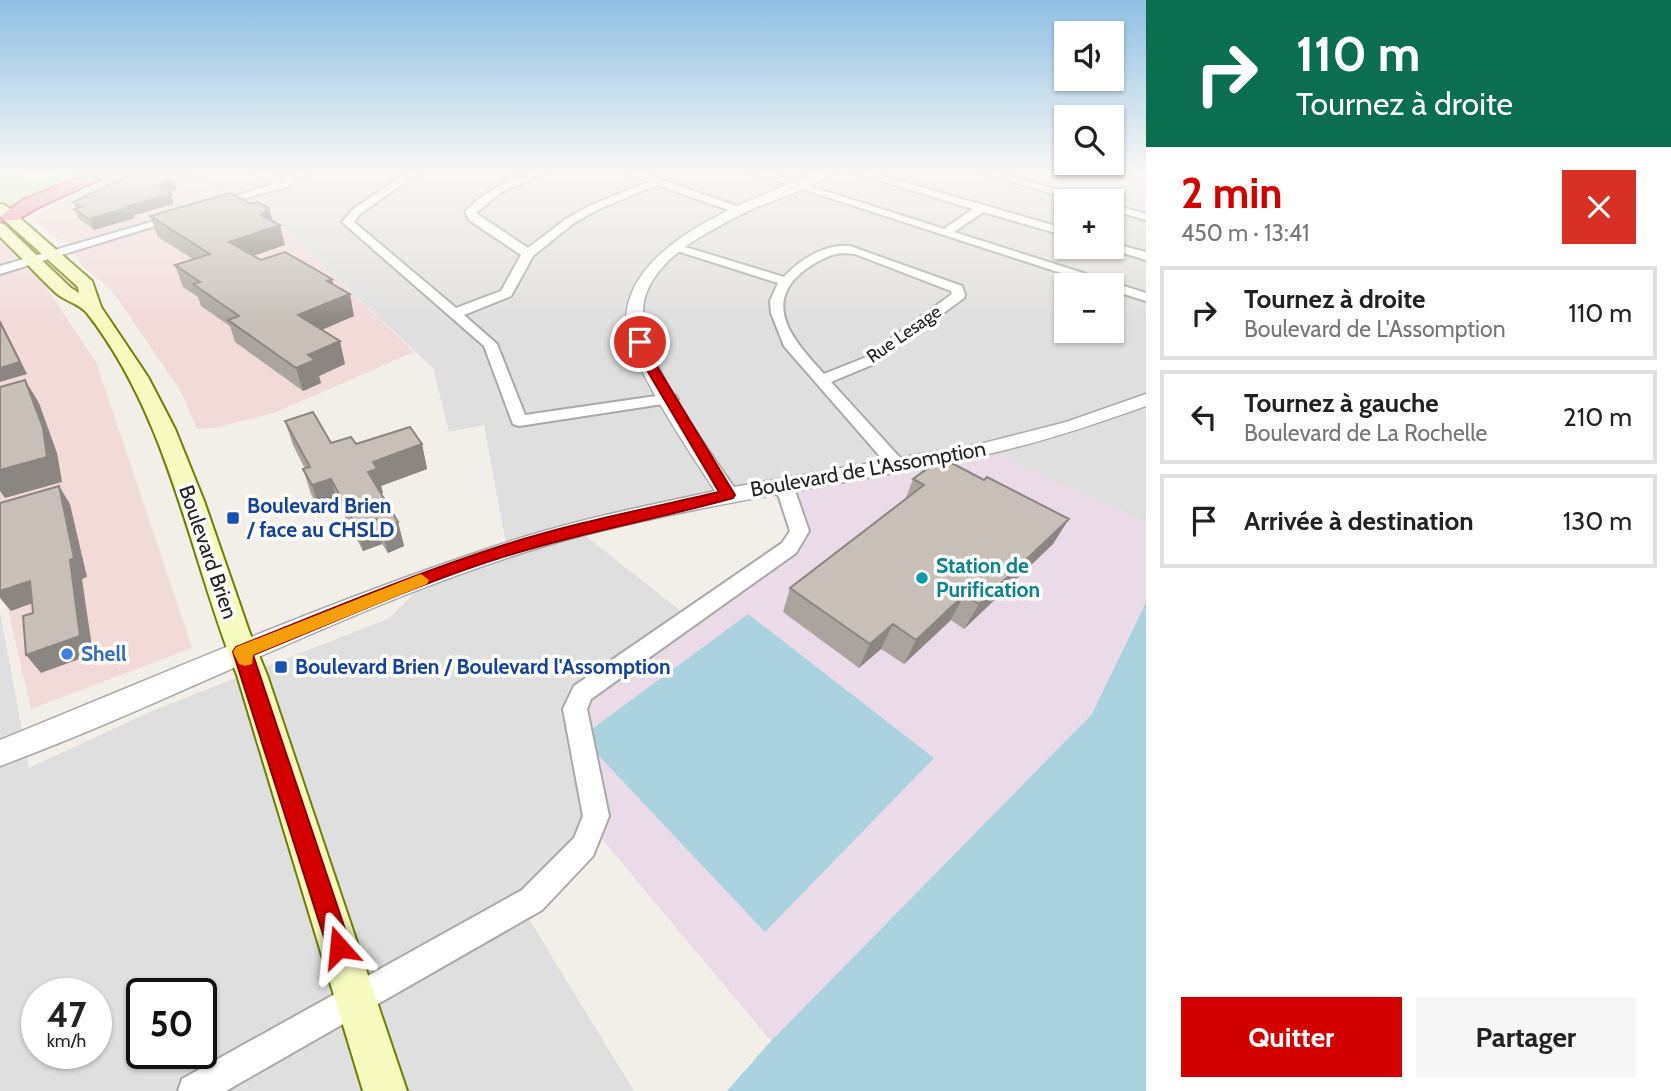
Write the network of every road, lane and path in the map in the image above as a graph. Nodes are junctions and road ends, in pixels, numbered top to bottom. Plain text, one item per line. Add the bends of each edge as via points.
1 (8, 223) edge
2 (13, 223) edge
3 (157, 223) edge
4 (349, 223) edge
5 (481, 223) edge
6 (569, 223) edge
7 (719, 223) edge
8 (914, 223) edge
9 (960, 223) edge
10 (1032, 223) edge
11 (1054, 229) edge
12 (945, 233) junction
13 (674, 247) junction
14 (1124, 250) edge
15 (53, 254) junction
16 (528, 254) junction
17 (1146, 256) edge
18 (34, 260) junction
19 (0, 270) edge
20 (1070, 273) edge
21 (785, 281) junction
22 (1124, 290) edge
23 (1146, 297) edge
24 (92, 307) junction
25 (457, 313) junction
26 (822, 380) junction
27 (670, 399) junction
28 (1146, 400) edge
29 (897, 465) junction
30 (784, 485) junction
31 (728, 495) junction
32 (242, 652) junction
33 (0, 753) edge
34 (356, 999) junction
35 (194, 1091) edge
36 (385, 1091) edge

1 - 18 main road, Boulevard Brien
2 - 15 main road, Boulevard Brien
3 - 15 street
4 - 25 street
5 - 16 street
6 - 16 street
7 - 13 street
8 - 12 street
9 - 12 street
10 - 11 street
12 - 20 street
13 - 21 street
13 - 27 street via 636,294 634,324 647,360
14 - 17 street
15 - 18 street
15 - 24 main road, Boulevard Brien via 86,285
16 - 25 street via 506,293
18 - 19 street
18 - 24 main road, Boulevard Brien via 65,292
21 - 26 street via 777,300 779,326
21 - 26 street, Rue Lesage via 814,260 844,249 957,289 959,295 869,361
22 - 23 street
24 - 32 main road, Boulevard Brien via 125,353 164,429
25 - 27 street via 490,344 519,421
26 - 29 street
27 - 31 street
28 - 29 street, Boulevard de L'Assomption via 1073,426
29 - 30 street, Boulevard de L'Assomption
30 - 31 street, Boulevard de L'Assomption
30 - 34 street via 800,531 789,548 582,693 575,709 596,816 583,847 532,900
31 - 32 street, Boulevard de L'Assomption via 508,550 433,575
32 - 33 street, Boulevard de L'Assomption
32 - 34 main road, Boulevard Brien
34 - 35 street
34 - 36 main road, Boulevard Brien

